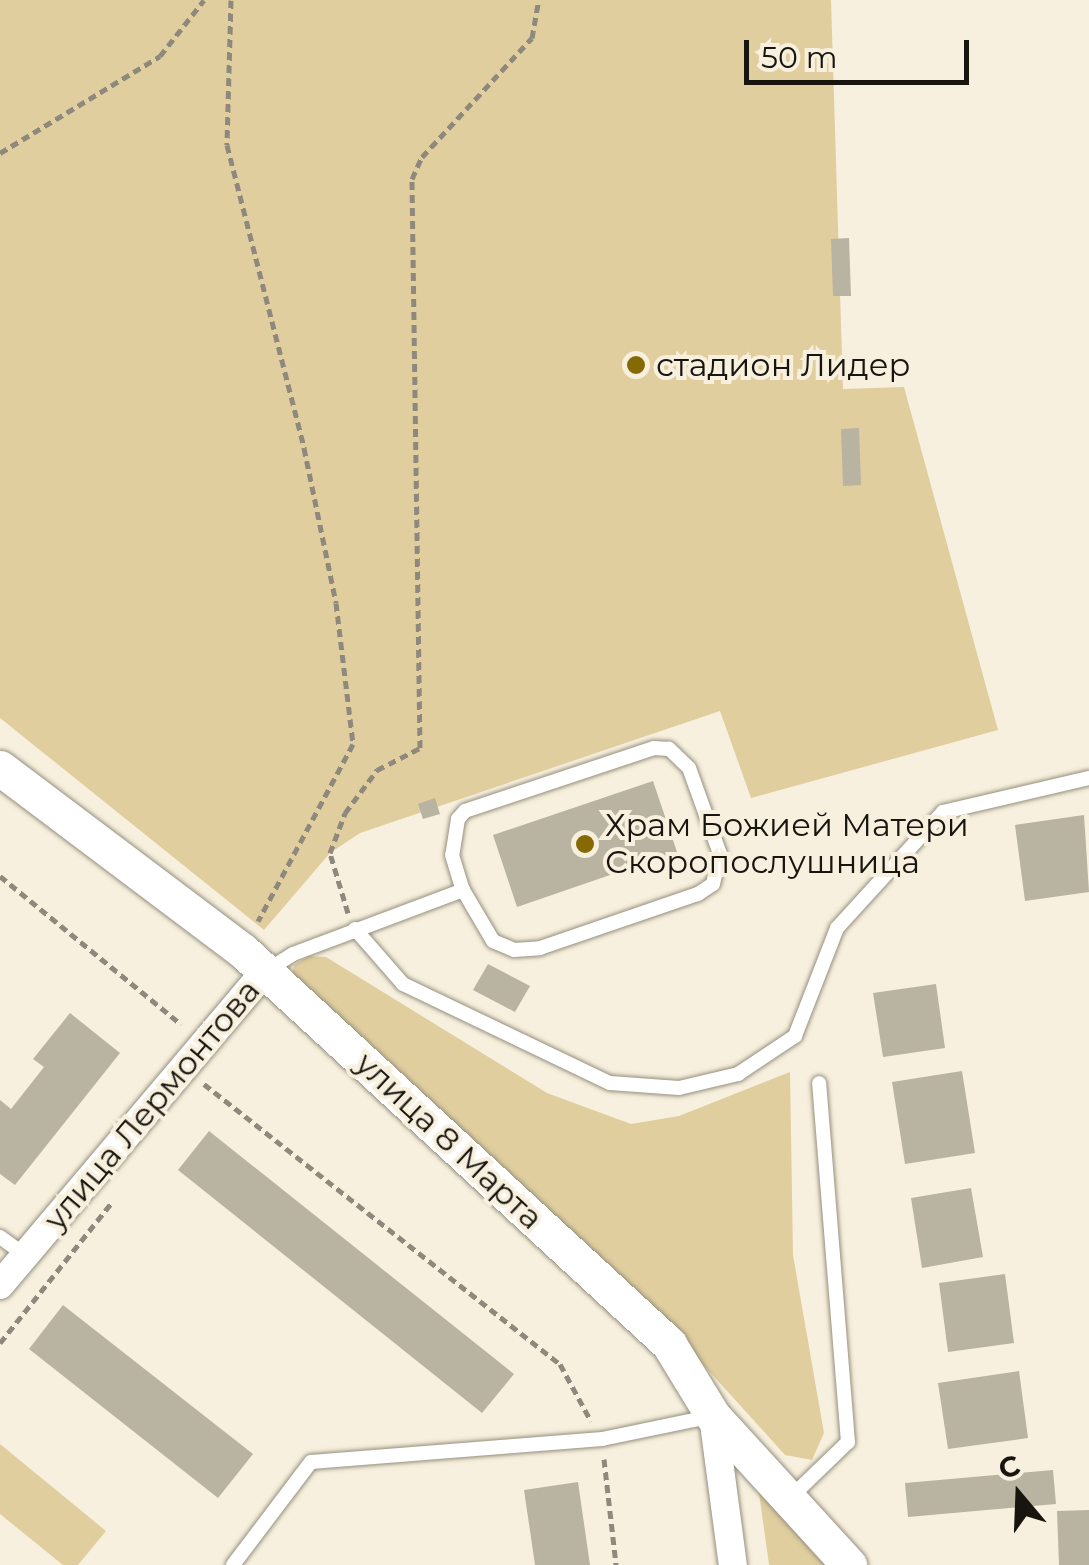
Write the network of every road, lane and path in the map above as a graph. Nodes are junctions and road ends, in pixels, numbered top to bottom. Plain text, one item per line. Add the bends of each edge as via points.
1 (204, 0) edge
2 (231, 0) edge
3 (539, 0) edge
4 (0, 154) edge
5 (0, 768) edge
6 (1089, 778) edge
7 (0, 876) edge
8 (462, 890) junction
9 (355, 929) junction
10 (254, 961) junction
11 (205, 1042) junction
12 (819, 1083) dead end
13 (204, 1086) junction
14 (192, 1101) dead end
15 (120, 1192) dead end
16 (0, 1237) edge
17 (25, 1255) junction
18 (0, 1285) edge
19 (0, 1343) edge
20 (713, 1416) junction
21 (602, 1439) junction
22 (789, 1499) junction
23 (232, 1565) edge
24 (616, 1565) edge
25 (733, 1565) edge
26 (849, 1565) edge

1 - 4 path via 160,56
2 - 10 path via 227,145 304,448 336,603 353,744
3 - 9 path via 532,38 422,157 412,179 420,748 376,770 345,814 330,853
5 - 10 street, улица 8 Марта
6 - 9 lane via 943,812 837,928 795,1036 738,1074 679,1088 610,1083 403,984
7 - 11 path
8 - 8 lane via 493,942 514,950 540,948 698,894 713,884 720,854 689,768 669,749 654,748 466,810 458,818 452,855
8 - 9 lane
9 - 10 lane
10 - 11 street, улица Лермонтова
10 - 20 street, улица 8 Марта via 669,1344
11 - 13 path
11 - 17 street, улица Лермонтова
12 - 22 lane via 848,1442
13 - 14 path
13 - 21 path via 560,1364
15 - 19 path
16 - 17 lane
17 - 18 street, улица Лермонтова
20 - 21 lane
20 - 22 street, улица 8 Марта
20 - 25 street
21 - 23 lane via 311,1462
21 - 24 path
22 - 26 street, улица 8 Марта

